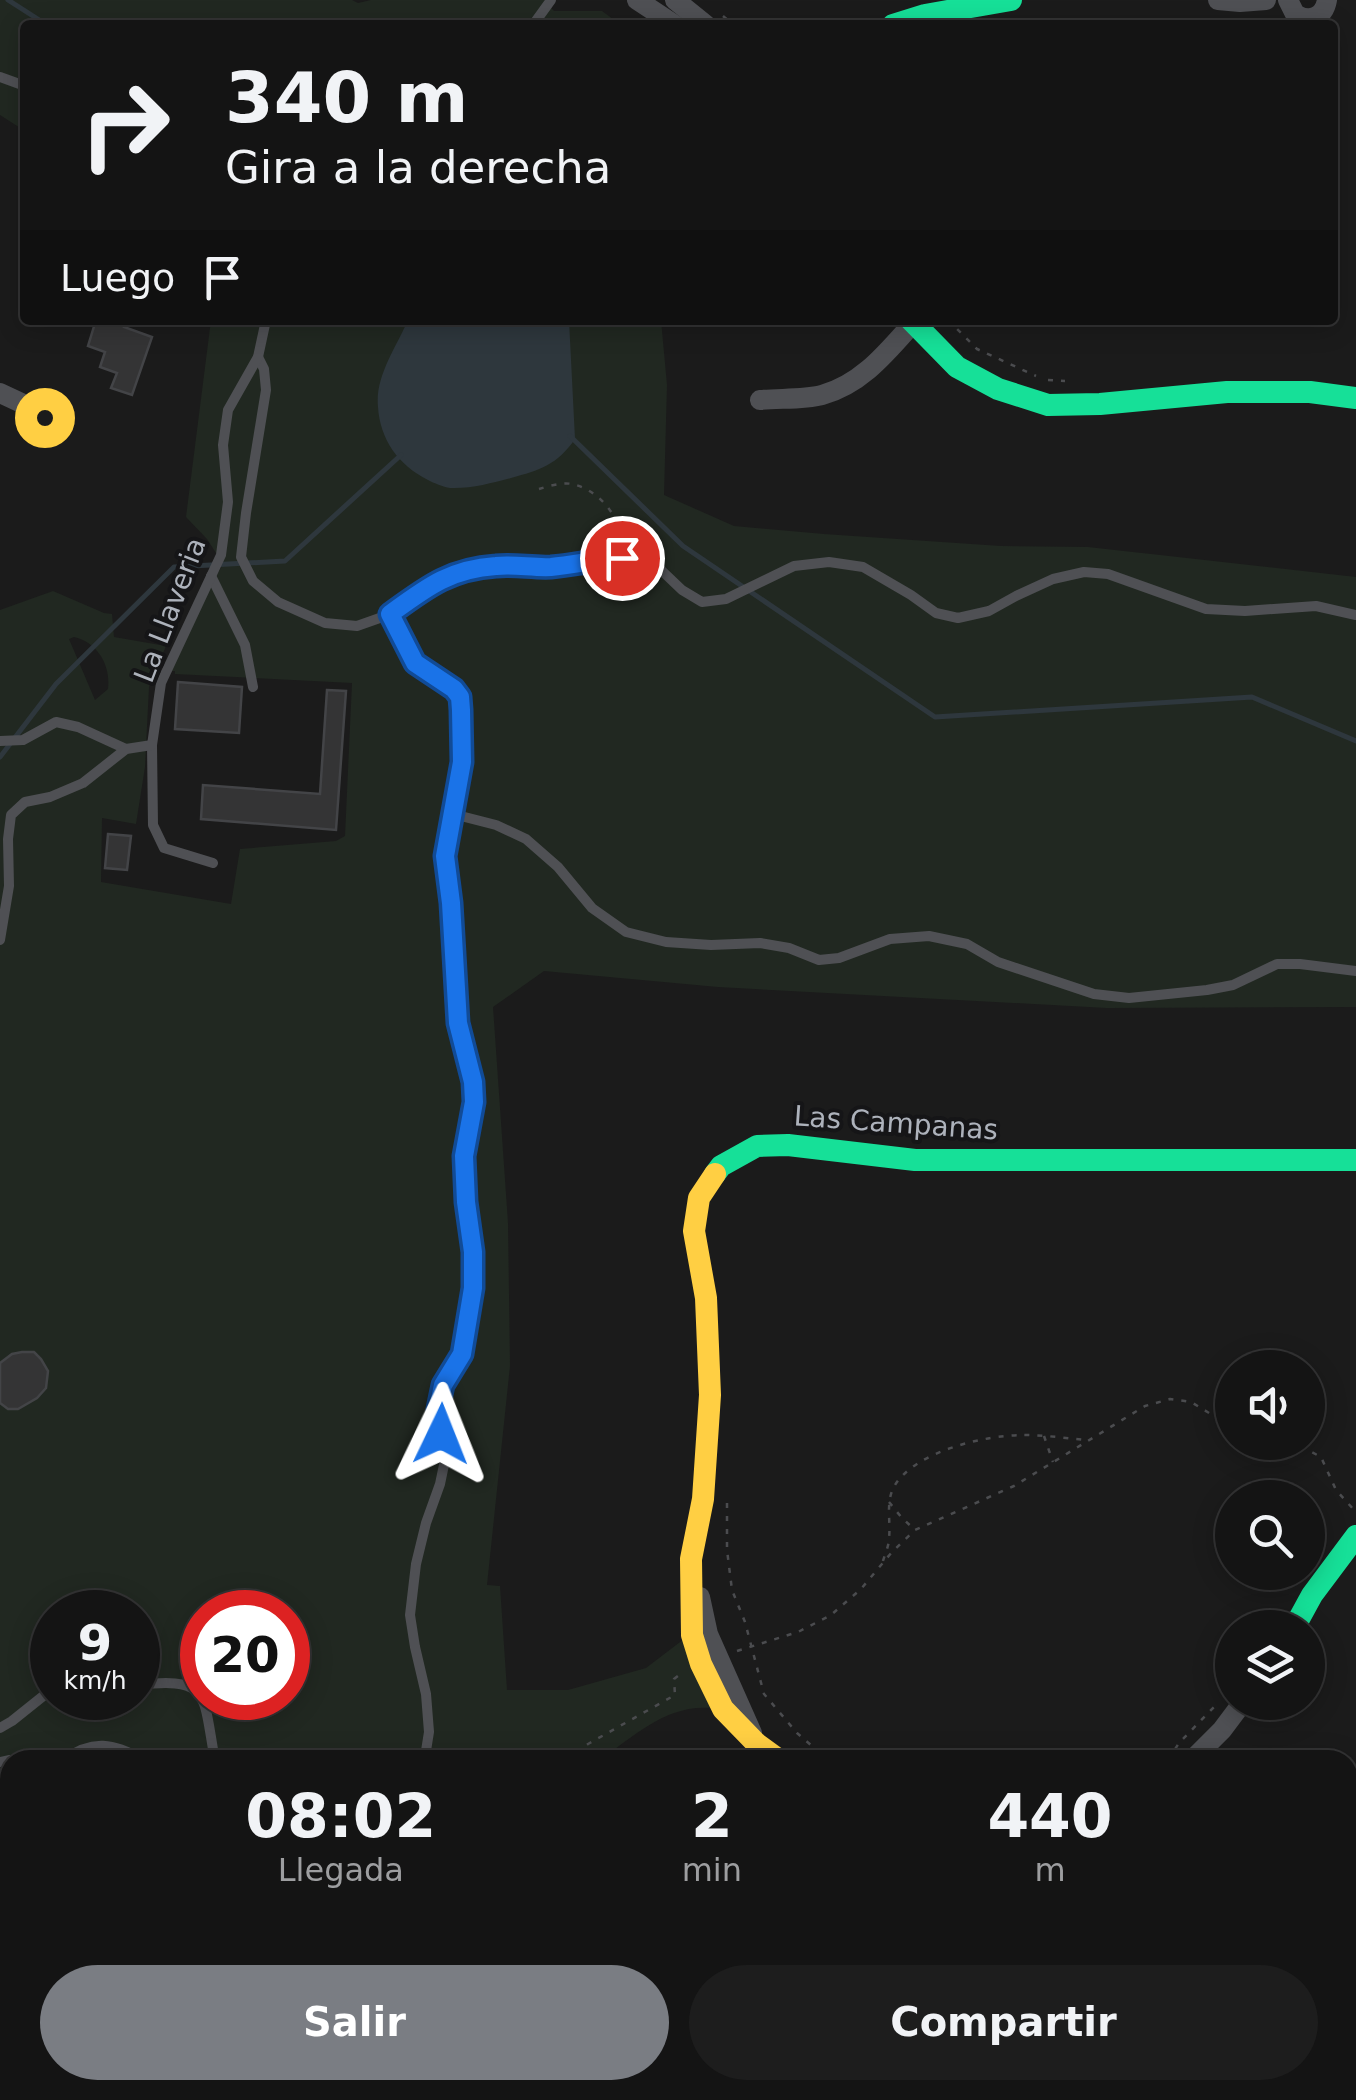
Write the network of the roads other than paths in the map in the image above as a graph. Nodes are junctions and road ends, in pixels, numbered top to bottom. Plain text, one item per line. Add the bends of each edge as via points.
1 (551, 0) edge
2 (637, 0) edge
3 (676, 0) edge
4 (1011, 0) edge
5 (1218, 0) edge
6 (1266, 0) edge
7 (1288, 0) edge
8 (1327, 0) edge
9 (536, 20) edge
10 (667, 20) edge
11 (700, 20) edge
12 (908, 20) edge
13 (265, 325) edge
14 (909, 325) edge
15 (916, 325) edge
16 (258, 357) junction
17 (0, 393) edge
18 (1356, 398) edge
19 (760, 400) dead end
20 (30, 407) dead end
21 (211, 576) junction
22 (390, 614) junction
23 (1356, 614) edge
24 (253, 687) dead end
25 (0, 741) edge
26 (152, 745) junction
27 (126, 749) junction
28 (452, 814) junction
29 (213, 863) dead end
30 (0, 940) edge
31 (1356, 971) edge
32 (1356, 1160) edge
33 (1356, 1536) edge
34 (1304, 1610) edge
35 (160, 1685) edge
36 (30, 1706) edge
37 (1225, 1720) edge
38 (0, 1728) edge
39 (77, 1750) edge
40 (119, 1750) edge
41 (213, 1750) edge
42 (426, 1750) edge
43 (765, 1750) edge
44 (1202, 1750) edge

1 - 9 lane
2 - 10 street
3 - 11 street
4 - 12 street
5 - 6 street
7 - 8 street via 1295,14 1308,19
13 - 16 lane, La Llaveria
14 - 19 street via 874,367 847,384 821,395
15 - 18 street via 958,367 998,390 1048,405 1227,392
16 - 21 lane, La Llaveria via 228,410 228,502
16 - 22 lane via 266,390 241,558 253,581 278,602 325,623 356,626
17 - 20 street
21 - 24 lane via 245,646
21 - 26 lane, La Llaveria via 161,683
22 - 23 lane via 460,570 622,558 660,568 702,602 726,600 794,566 828,562 863,567 936,614 958,618 1084,572 1108,574 1206,609 1316,606
22 - 28 lane via 415,663 460,697 462,762
25 - 27 lane via 23,740 56,722
26 - 27 lane
26 - 29 lane, La Llaveria via 153,826 164,848
27 - 30 lane via 82,783 25,802 11,815
28 - 31 lane via 526,840 592,908 626,932 666,942 760,943 819,960 890,939 929,936 967,944 998,962 1094,994 1129,998 1232,985 1277,964
28 - 42 lane via 445,856 458,1023 474,1102 464,1156 473,1288 462,1354 443,1385 438,1409 444,1460 416,1564 410,1615 426,1694
32 - 43 street, Las Campanas via 915,1160 788,1144 758,1146 721,1166 699,1198 694,1231 706,1298 710,1395 691,1559 692,1634 709,1661 723,1709
33 - 34 street
35 - 41 lane via 196,1688
36 - 38 lane
37 - 44 street
39 - 40 lane

